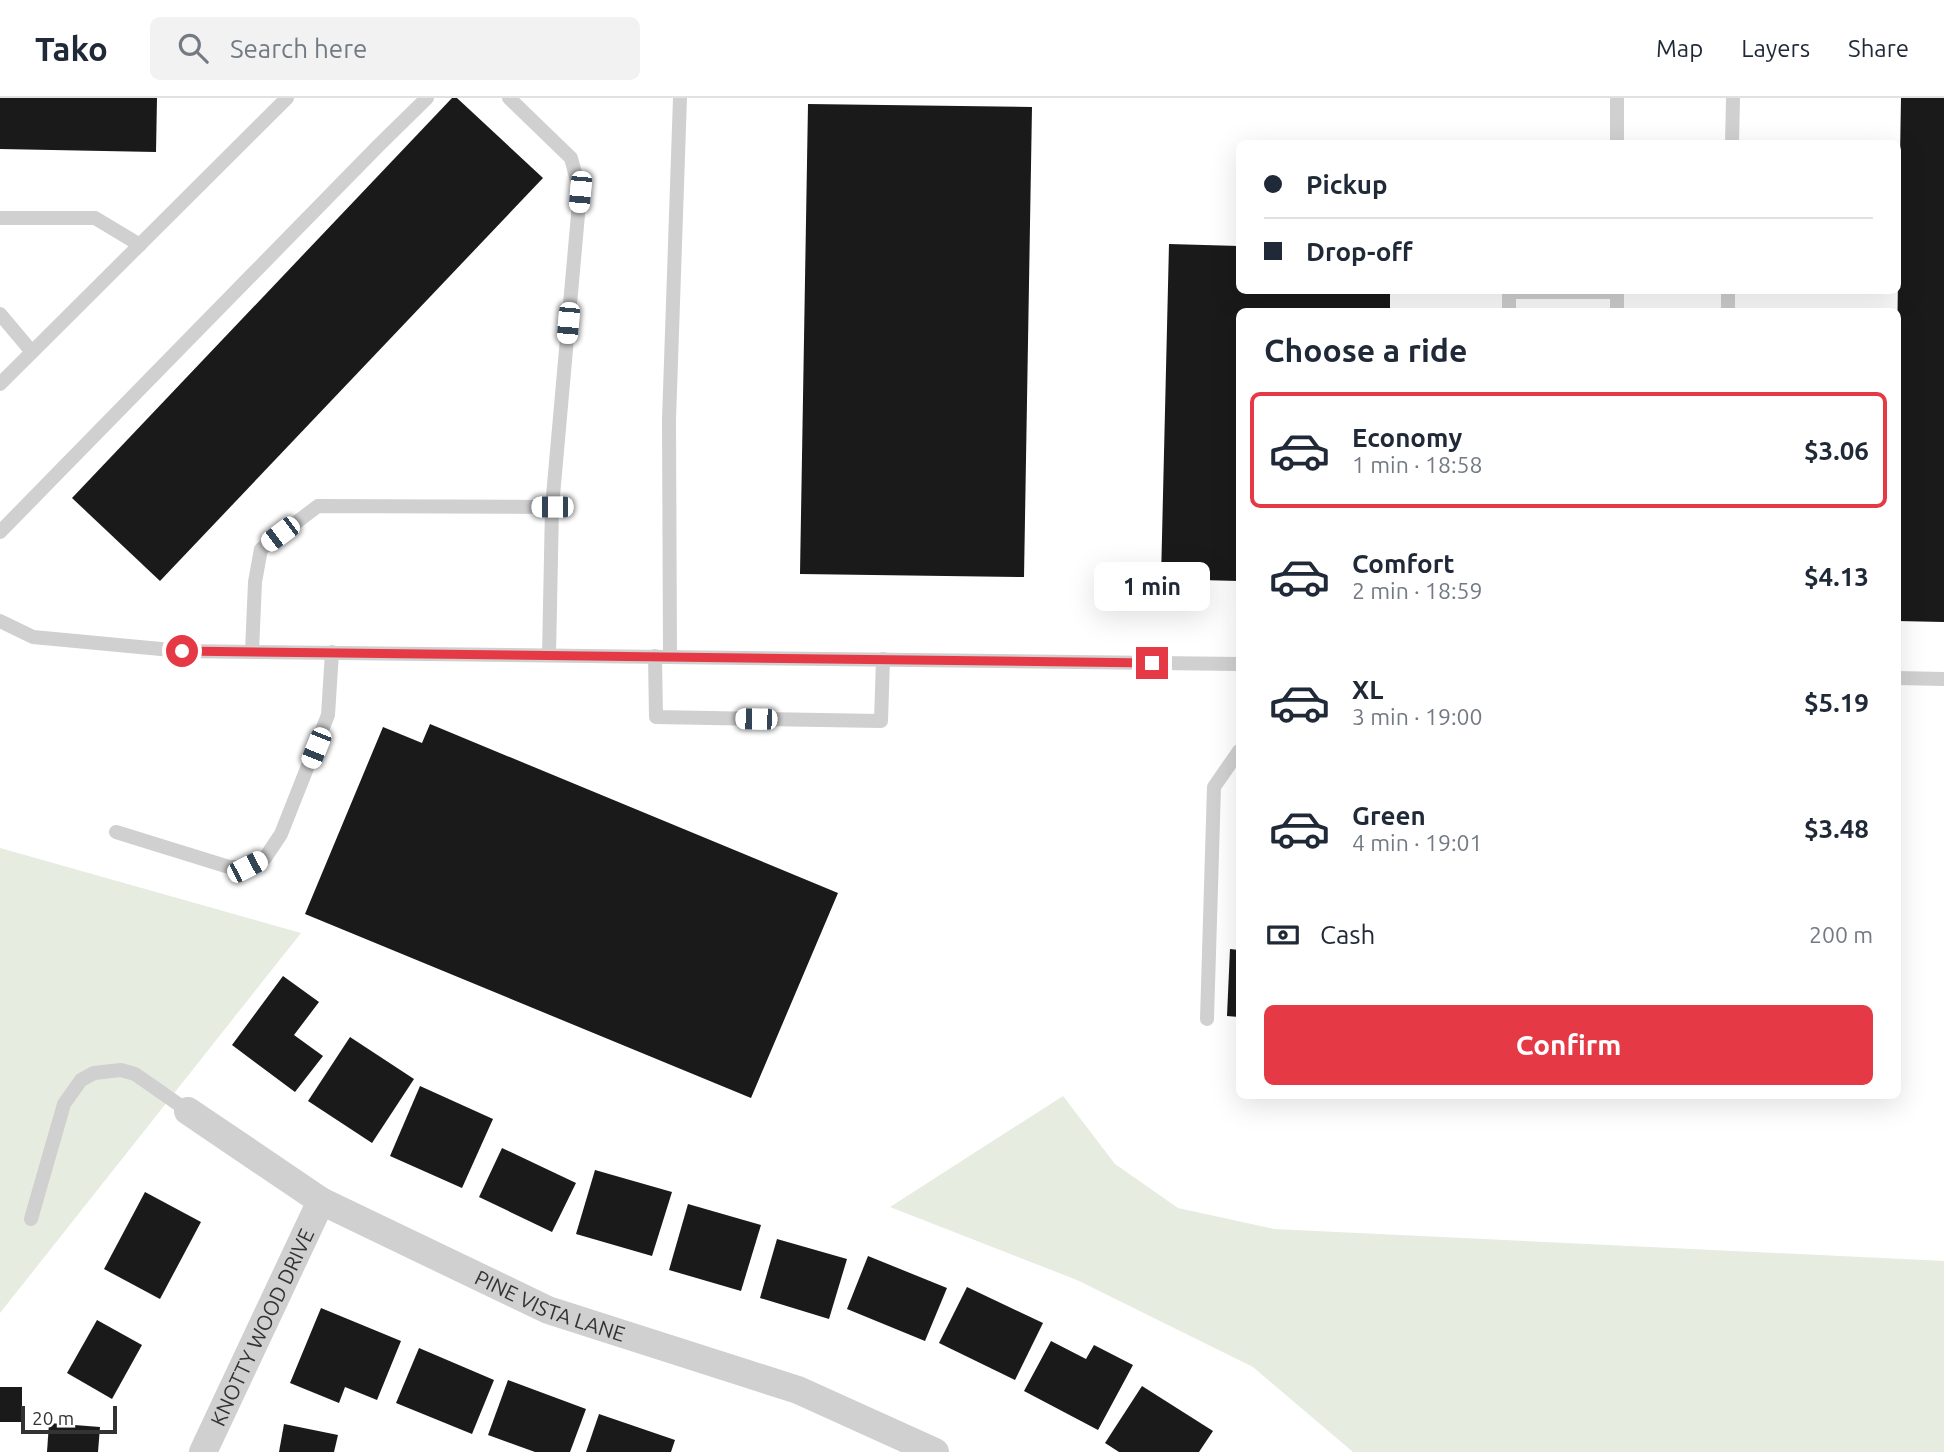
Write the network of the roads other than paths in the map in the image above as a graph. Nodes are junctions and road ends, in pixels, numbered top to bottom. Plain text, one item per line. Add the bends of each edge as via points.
1 (287, 98) edge
2 (427, 98) edge
3 (509, 98) edge
4 (680, 98) edge
5 (1617, 98) edge
6 (1733, 98) edge
7 (1617, 140) edge
8 (1732, 140) edge
9 (0, 218) edge
10 (140, 245) junction
11 (0, 314) edge
12 (32, 352) junction
13 (0, 384) edge
14 (552, 507) junction
15 (0, 531) edge
16 (0, 621) edge
17 (252, 651) junction
18 (332, 652) junction
19 (549, 655) junction
20 (655, 656) junction
21 (670, 656) junction
22 (883, 659) junction
23 (1236, 664) edge
24 (1901, 678) edge
25 (1944, 679) edge
26 (1236, 755) edge
27 (116, 832) dead end
28 (1207, 1018) dead end
29 (188, 1111) joint
30 (321, 1201) junction
31 (31, 1219) dead end
32 (203, 1452) edge
33 (935, 1452) edge

1 - 10 lane
2 - 15 lane
3 - 14 lane via 571,158 580,192
4 - 21 lane via 669,420
5 - 7 lane
6 - 8 lane
9 - 10 lane via 95,218
10 - 12 lane
11 - 12 lane
12 - 13 lane
14 - 17 lane via 318,506 261,549
14 - 19 lane
16 - 17 lane via 33,637 182,651
17 - 18 lane
18 - 19 lane
18 - 27 lane via 328,715 281,834 265,858 247,867 229,867
19 - 20 lane
20 - 21 lane
20 - 22 lane via 656,717 881,721
21 - 22 lane
22 - 23 lane
24 - 25 lane
26 - 28 lane via 1214,787
29 - 30 street, PINE VISTA LANE
29 - 31 lane via 135,1074 121,1070 94,1073 81,1080 64,1104
30 - 32 street, KNOTTY WOOD DRIVE
30 - 33 street, PINE VISTA LANE via 548,1310 799,1390

